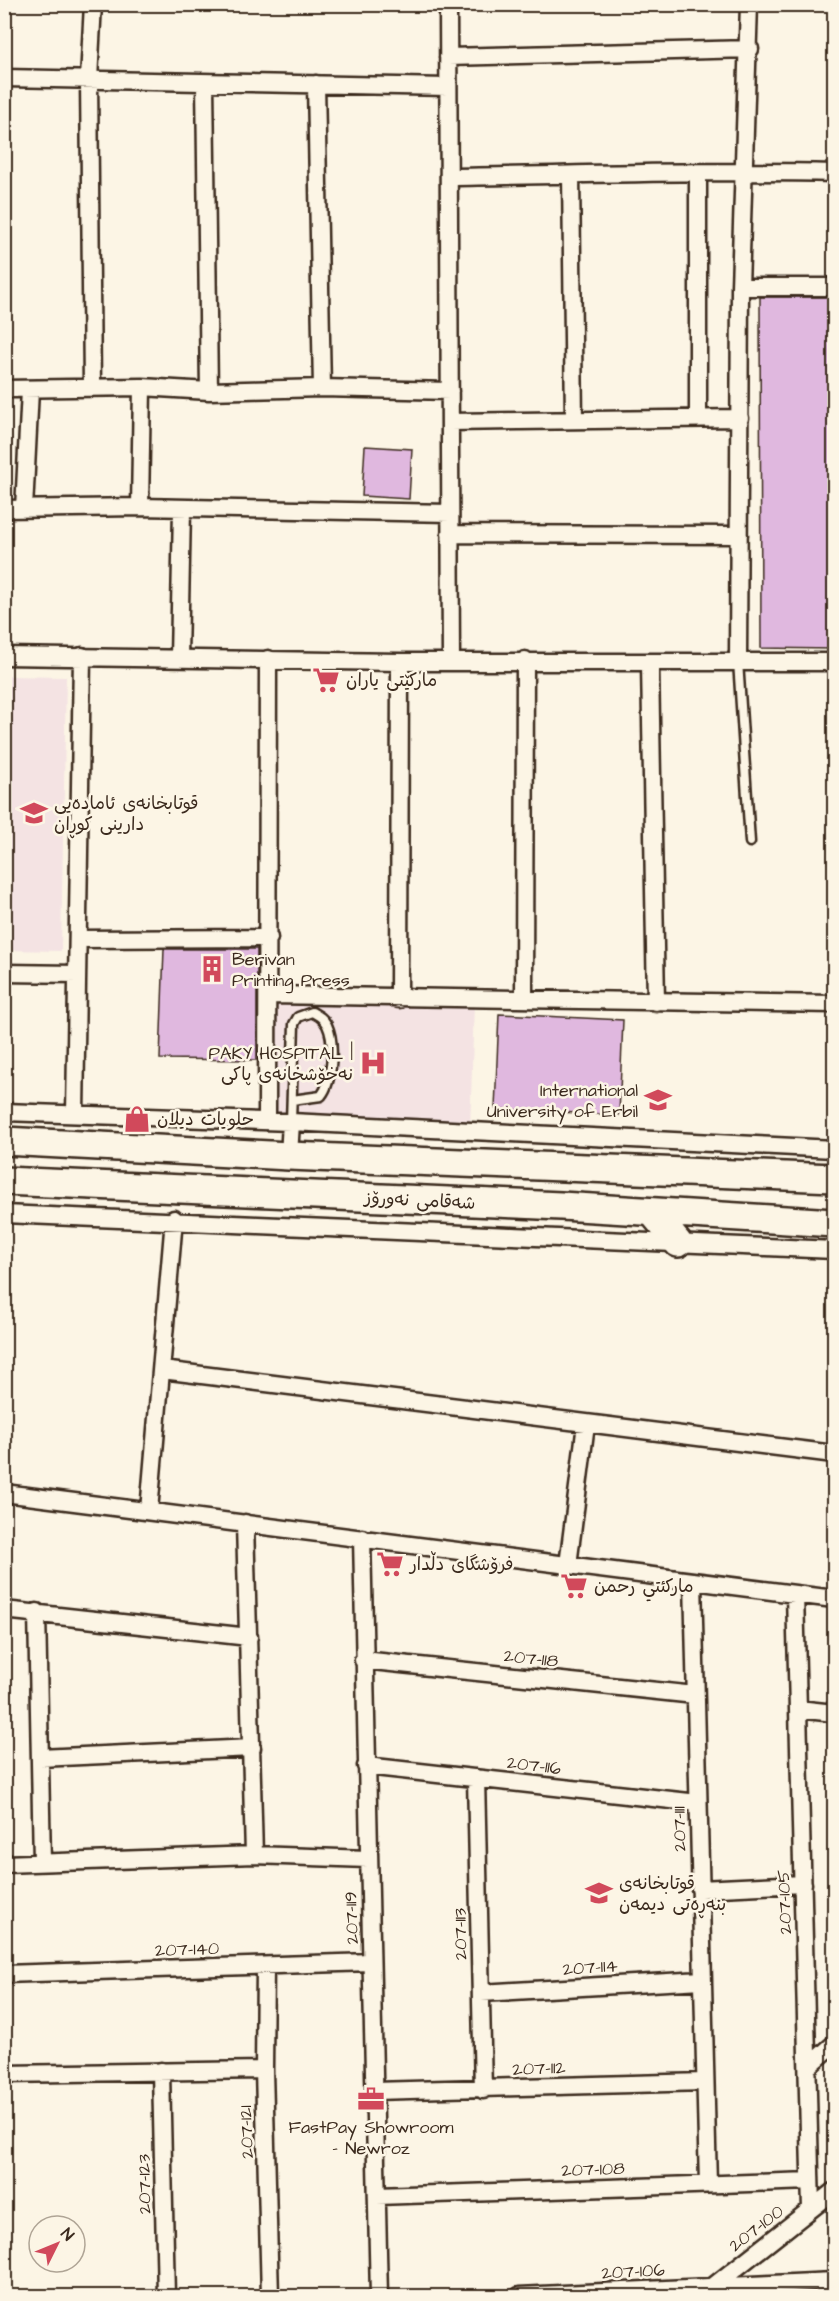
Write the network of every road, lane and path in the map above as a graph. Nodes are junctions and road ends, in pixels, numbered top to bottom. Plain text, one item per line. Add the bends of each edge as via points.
1 (93, 4) edge
2 (448, 4) edge
3 (749, 4) edge
4 (750, 50) junction
5 (448, 57) junction
6 (4, 78) edge
7 (89, 79) junction
8 (205, 83) junction
9 (316, 84) junction
10 (448, 87) junction
11 (744, 171) junction
12 (834, 173) edge
13 (698, 174) junction
14 (571, 175) junction
15 (449, 177) junction
16 (740, 287) junction
17 (834, 287) edge
18 (92, 387) junction
19 (142, 387) junction
20 (322, 388) junction
21 (4, 389) edge
22 (30, 390) junction
23 (208, 391) junction
24 (450, 391) junction
25 (740, 418) junction
26 (698, 419) junction
27 (574, 420) junction
28 (450, 422) junction
29 (141, 507) junction
30 (4, 509) edge
31 (24, 509) junction
32 (182, 509) junction
33 (450, 513) junction
34 (450, 534) junction
35 (739, 535) junction
36 (4, 656) edge
37 (82, 656) junction
38 (179, 658) junction
39 (268, 659) junction
40 (525, 660) junction
41 (400, 662) junction
42 (451, 662) junction
43 (738, 662) junction
44 (834, 662) edge
45 (650, 664) junction
46 (750, 842) dead end
47 (269, 938) junction
48 (78, 939) junction
49 (4, 973) edge
50 (77, 974) junction
51 (269, 995) junction
52 (524, 998) junction
53 (399, 999) junction
54 (656, 1002) junction
55 (834, 1004) edge
56 (292, 1100) junction
57 (4, 1112) edge
58 (75, 1114) junction
59 (267, 1121) junction
60 (291, 1122) junction
61 (4, 1141) edge
62 (834, 1149) edge
63 (289, 1156) junction
64 (531, 1165) junction
65 (569, 1167) junction
66 (834, 1178) edge
67 (4, 1181) edge
68 (531, 1204) junction
69 (561, 1206) junction
70 (652, 1212) junction
71 (4, 1214) edge
72 (174, 1220) junction
73 (834, 1223) edge
74 (678, 1243) junction
75 (834, 1250) edge
76 (162, 1370) junction
77 (586, 1424) junction
78 (834, 1454) edge
79 (4, 1493) edge
80 (149, 1511) junction
81 (245, 1523) junction
82 (362, 1538) junction
83 (568, 1565) junction
84 (693, 1581) junction
85 (795, 1594) junction
86 (834, 1599) edge
87 (4, 1610) edge
88 (37, 1612) junction
89 (249, 1637) junction
90 (363, 1660) junction
91 (695, 1695) junction
92 (798, 1709) junction
93 (834, 1713) edge
94 (252, 1748) junction
95 (40, 1758) junction
96 (366, 1766) junction
97 (476, 1778) junction
98 (698, 1803) junction
99 (254, 1855) junction
100 (368, 1859) junction
101 (42, 1862) junction
102 (4, 1864) edge
103 (803, 1884) junction
104 (700, 1889) junction
105 (371, 1962) junction
106 (264, 1966) junction
107 (4, 1974) edge
108 (702, 1980) junction
109 (481, 1994) junction
110 (834, 2044) edge
111 (808, 2067) junction
112 (264, 2070) junction
113 (161, 2071) junction
114 (4, 2074) edge
115 (705, 2082) junction
116 (483, 2090) junction
117 (375, 2091) junction
118 (810, 2181) junction
119 (708, 2184) junction
120 (834, 2191) edge
121 (377, 2196) junction
122 (811, 2209) junction
123 (834, 2281) edge
124 (708, 2291) edge
125 (166, 2296) edge
126 (270, 2296) edge
127 (379, 2296) edge
128 (519, 2296) edge

1 - 7 street
2 - 5 street
3 - 4 street
4 - 5 street
4 - 11 street
5 - 10 street
6 - 7 street
7 - 8 street
7 - 18 street
8 - 9 street
8 - 23 street
9 - 10 street
9 - 20 street
10 - 15 street
11 - 12 street
11 - 13 street
11 - 16 street
13 - 14 street
13 - 26 street
14 - 15 street
14 - 27 street
15 - 24 street
16 - 17 street
16 - 25 street
18 - 19 street
18 - 22 street
19 - 23 street
19 - 29 street
20 - 23 street
20 - 24 street
21 - 22 street
22 - 31 street
24 - 28 street
25 - 26 street
25 - 35 street
26 - 27 street
27 - 28 street
28 - 33 street
29 - 31 street
29 - 32 street
30 - 31 street
32 - 33 street
32 - 38 street
33 - 34 street
34 - 35 street
34 - 42 street
35 - 43 street
36 - 37 street
37 - 38 street
37 - 48 street
38 - 39 street
39 - 41 street
39 - 47 street
40 - 42 street
40 - 45 street
40 - 52 street
41 - 42 street
41 - 53 street
43 - 44 street
43 - 45 street
43 - 46 lane
45 - 54 street
47 - 48 street
47 - 51 street
48 - 50 street
49 - 50 street
50 - 58 street
51 - 53 street
51 - 59 street
52 - 53 street
52 - 54 street
54 - 55 street
56 - 56 lane via 321,1095 329,1082 330,1036 326,1024 312,1012 298,1017 294,1024
56 - 60 lane
57 - 58 street
58 - 59 street
59 - 60 street
60 - 62 street
60 - 63 street
61 - 63 main road
63 - 64 main road
64 - 65 main road
64 - 68 main road via 537,1185
65 - 66 main road
65 - 69 main road via 561,1181
67 - 68 main road, شەقامی نەورۆز
68 - 69 main road, شەقامی نەورۆز
69 - 70 main road, شەقامی نەورۆز
70 - 73 main road, شەقامی نەورۆز
70 - 74 main road
71 - 72 street
72 - 74 street
72 - 76 street
74 - 75 street
76 - 77 street
76 - 80 street
77 - 78 street
77 - 83 street
79 - 80 street
80 - 81 street
81 - 82 street
81 - 89 street
82 - 83 street
82 - 90 street, 207-119
83 - 84 street
84 - 85 street
84 - 91 street, 207-111
85 - 86 street
85 - 92 street, 207-105
87 - 88 street
88 - 89 street
88 - 95 street
89 - 94 street
90 - 91 street, 207-118
90 - 96 street, 207-119
91 - 98 street, 207-111
92 - 93 street
92 - 103 street, 207-105
94 - 95 street
94 - 99 street
95 - 101 street
96 - 97 street, 207-116
96 - 100 street, 207-119
97 - 98 street, 207-116
97 - 109 street, 207-113
98 - 104 street, 207-111
99 - 100 street
99 - 101 street
100 - 105 street, 207-119
101 - 102 street
103 - 104 street
103 - 111 street, 207-105
104 - 108 street, 207-111
105 - 106 street, 207-140
105 - 117 street, 207-119
106 - 107 street, 207-140
106 - 112 street, 207-121
108 - 109 street, 207-114
108 - 115 street, 207-111
109 - 116 street, 207-113
110 - 111 street
111 - 118 street, 207-105
112 - 113 street
112 - 126 street, 207-121
113 - 114 street
113 - 125 street, 207-123
115 - 116 street, 207-112
115 - 119 street, 207-111
116 - 117 street, 207-112
117 - 121 street, 207-119
118 - 119 street, 207-108
118 - 122 street, 207-105
119 - 121 street, 207-108
120 - 122 street, 207-100
121 - 127 street, 207-119
122 - 124 street, 207-100
123 - 124 street, 207-106
124 - 128 street, 207-106

